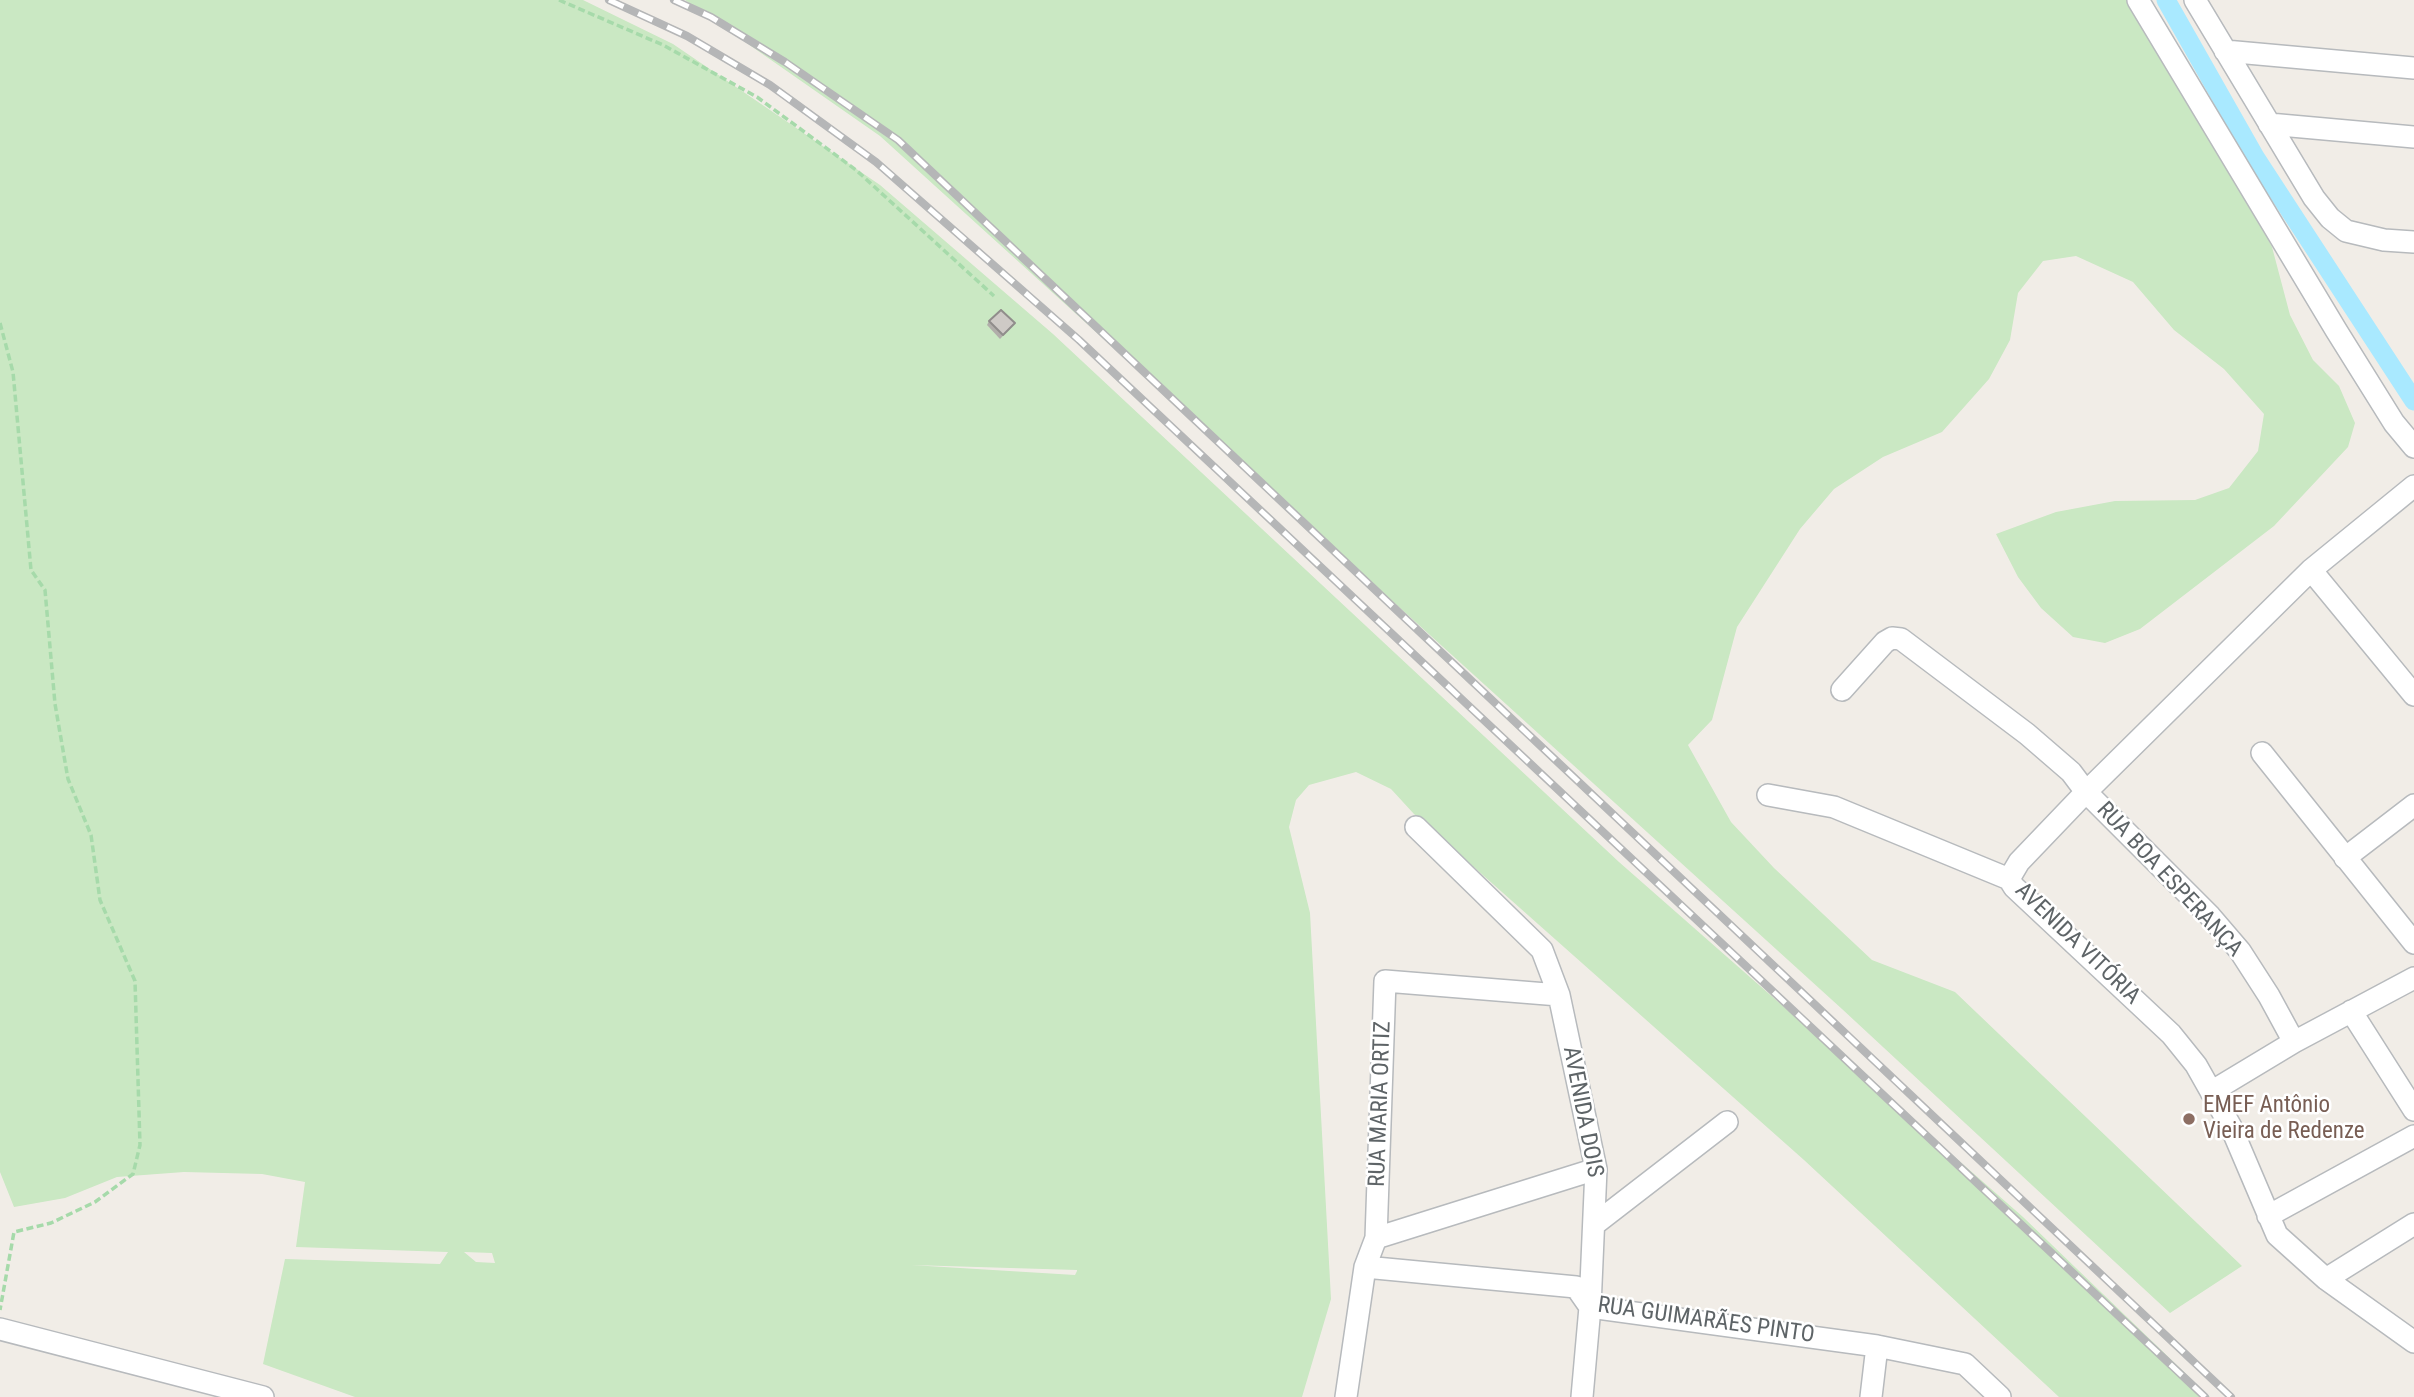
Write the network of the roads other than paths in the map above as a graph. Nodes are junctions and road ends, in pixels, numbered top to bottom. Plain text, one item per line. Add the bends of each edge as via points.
1 (2138, 0) edge
2 (2195, 0) edge
3 (2225, 51) junction
4 (2414, 68) edge
5 (2269, 124) junction
6 (2414, 137) edge
7 (2414, 242) edge
8 (2414, 447) edge
9 (2414, 486) edge
10 (2311, 570) junction
11 (1842, 690) dead end
12 (2414, 695) edge
13 (2262, 753) dead end
14 (2086, 792) junction
15 (1768, 795) dead end
16 (2414, 806) edge
17 (1416, 827) dead end
18 (2345, 858) junction
19 (2009, 879) junction
20 (2414, 943) edge
21 (2414, 978) edge
22 (1559, 995) junction
23 (2351, 1011) junction
24 (2294, 1042) junction
25 (2211, 1092) junction
26 (2414, 1110) edge
27 (1727, 1122) dead end
28 (2414, 1136) edge
29 (1596, 1169) junction
30 (2268, 1216) junction
31 (1595, 1224) junction
32 (2414, 1224) edge
33 (1376, 1238) junction
34 (1365, 1267) junction
35 (2326, 1279) junction
36 (1590, 1307) junction
37 (0, 1329) edge
38 (2414, 1342) edge
39 (1877, 1346) junction
40 (263, 1397) edge
41 (1346, 1397) edge
42 (1582, 1397) edge
43 (1871, 1397) edge
44 (2000, 1397) edge

1 - 8 street via 2336,330
2 - 3 street
3 - 4 street
3 - 5 street
5 - 6 street
5 - 7 street via 2330,218 2346,231
9 - 10 street, AVENIDA VITÓRIA
10 - 12 street
10 - 14 street, AVENIDA VITÓRIA
11 - 14 street, RUA BOA ESPERANÇA via 1885,642 1901,639 2047,750
13 - 18 street
14 - 19 street, AVENIDA VITÓRIA via 2019,862
14 - 24 street, RUA BOA ESPERANÇA via 2240,950
15 - 19 street via 1834,807
16 - 18 street
17 - 22 street, AVENIDA DOIS via 1542,950
18 - 20 street
19 - 25 street, AVENIDA VITÓRIA via 2171,1034
21 - 23 street
22 - 29 street, AVENIDA DOIS
22 - 33 street, RUA MARIA ORTIZ via 1385,981
23 - 24 street
23 - 26 street
24 - 25 street
25 - 30 street, AVENIDA VITÓRIA via 2231,1127
27 - 31 street
28 - 30 street
29 - 31 street, AVENIDA DOIS
29 - 33 street
30 - 35 street, AVENIDA VITÓRIA via 2277,1235
31 - 36 street, AVENIDA DOIS
32 - 35 street
33 - 34 street, RUA MARIA ORTIZ
34 - 36 street, RUA GUIMARÃES PINTO via 1576,1287
34 - 41 street, RUA MARIA ORTIZ
35 - 38 street, AVENIDA VITÓRIA
36 - 39 street, RUA GUIMARÃES PINTO
36 - 42 street, AVENIDA DOIS
37 - 40 street
39 - 43 street
39 - 44 street, RUA GUIMARÃES PINTO via 1965,1364

